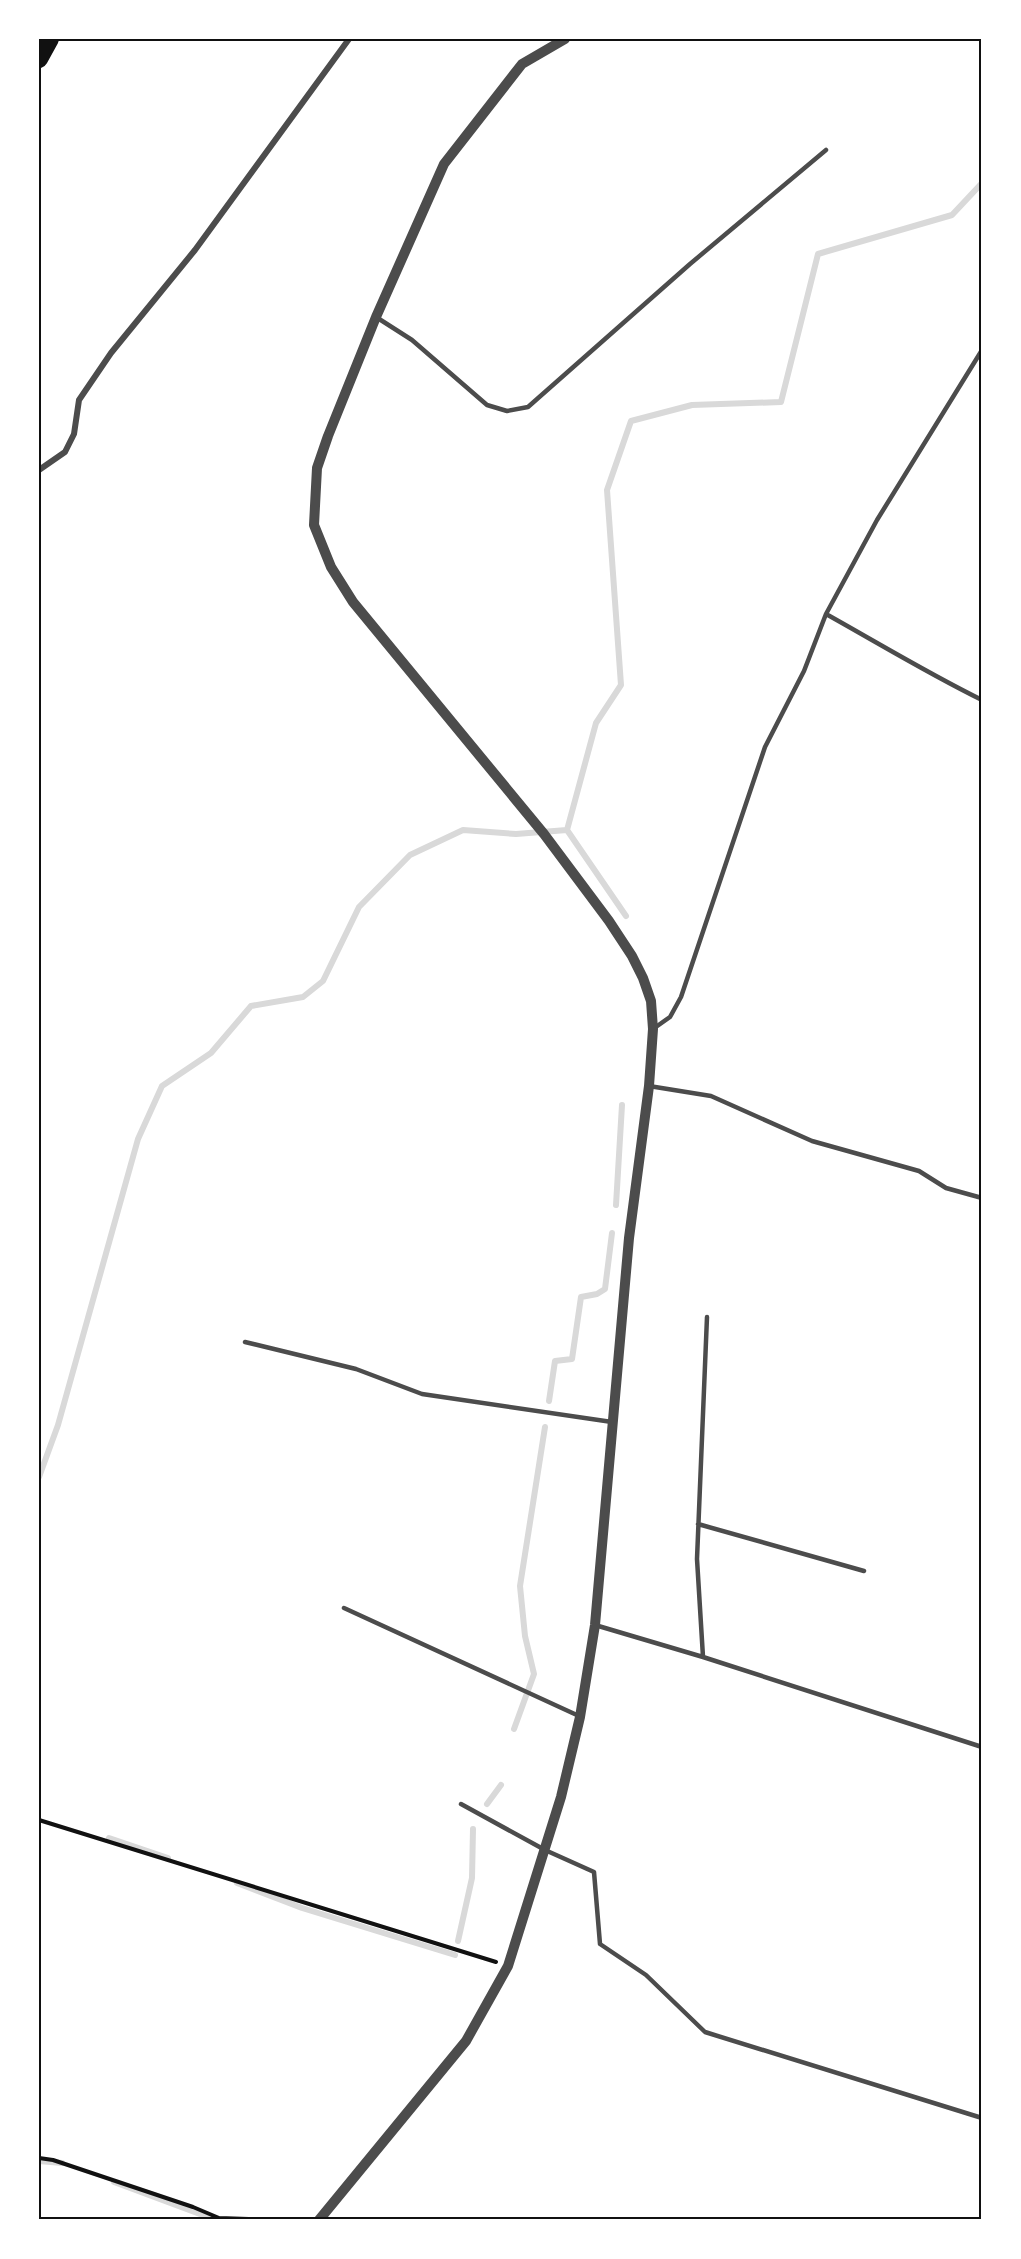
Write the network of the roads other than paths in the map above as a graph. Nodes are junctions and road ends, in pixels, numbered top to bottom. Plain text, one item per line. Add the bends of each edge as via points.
1 (50, 39) edge
2 (349, 39) edge
3 (565, 39) edge
4 (39, 59) edge
5 (826, 150) dead end
6 (376, 317) junction
7 (982, 350) edge
8 (39, 470) edge
9 (826, 614) junction
10 (982, 700) edge
11 (653, 1029) junction
12 (649, 1086) junction
13 (982, 1198) edge
14 (707, 1317) dead end
15 (245, 1342) dead end
16 (614, 1422) junction
17 (698, 1524) junction
18 (864, 1571) dead end
19 (344, 1608) dead end
20 (595, 1625) junction
21 (703, 1657) junction
22 (580, 1717) junction
23 (982, 1747) edge
24 (461, 1804) dead end
25 (545, 1850) junction
26 (982, 2118) edge
27 (319, 2220) edge

1 - 4 highway
2 - 8 street via 195,250 111,352 80,400 74,434 65,452
3 - 6 street via 522,64 444,164
5 - 6 lane via 528,407 507,411 487,405 412,340
6 - 11 street via 317,468 314,525 331,567 353,602 544,834 609,921 632,956 651,1001
7 - 9 lane via 877,520
9 - 10 lane via 930,675
9 - 11 lane via 804,671 765,747 681,997 670,1017
11 - 12 street
12 - 13 lane via 711,1096 812,1141 919,1171 946,1188
12 - 16 street via 629,1238
14 - 17 lane
15 - 16 lane via 356,1370 422,1394
16 - 20 street
17 - 18 lane
17 - 21 lane
19 - 22 lane
20 - 21 lane
20 - 22 street
21 - 23 lane
22 - 25 street
24 - 25 lane
25 - 26 lane via 594,1872 600,1944 646,1975 705,2031
25 - 27 street via 508,1966 466,2041

